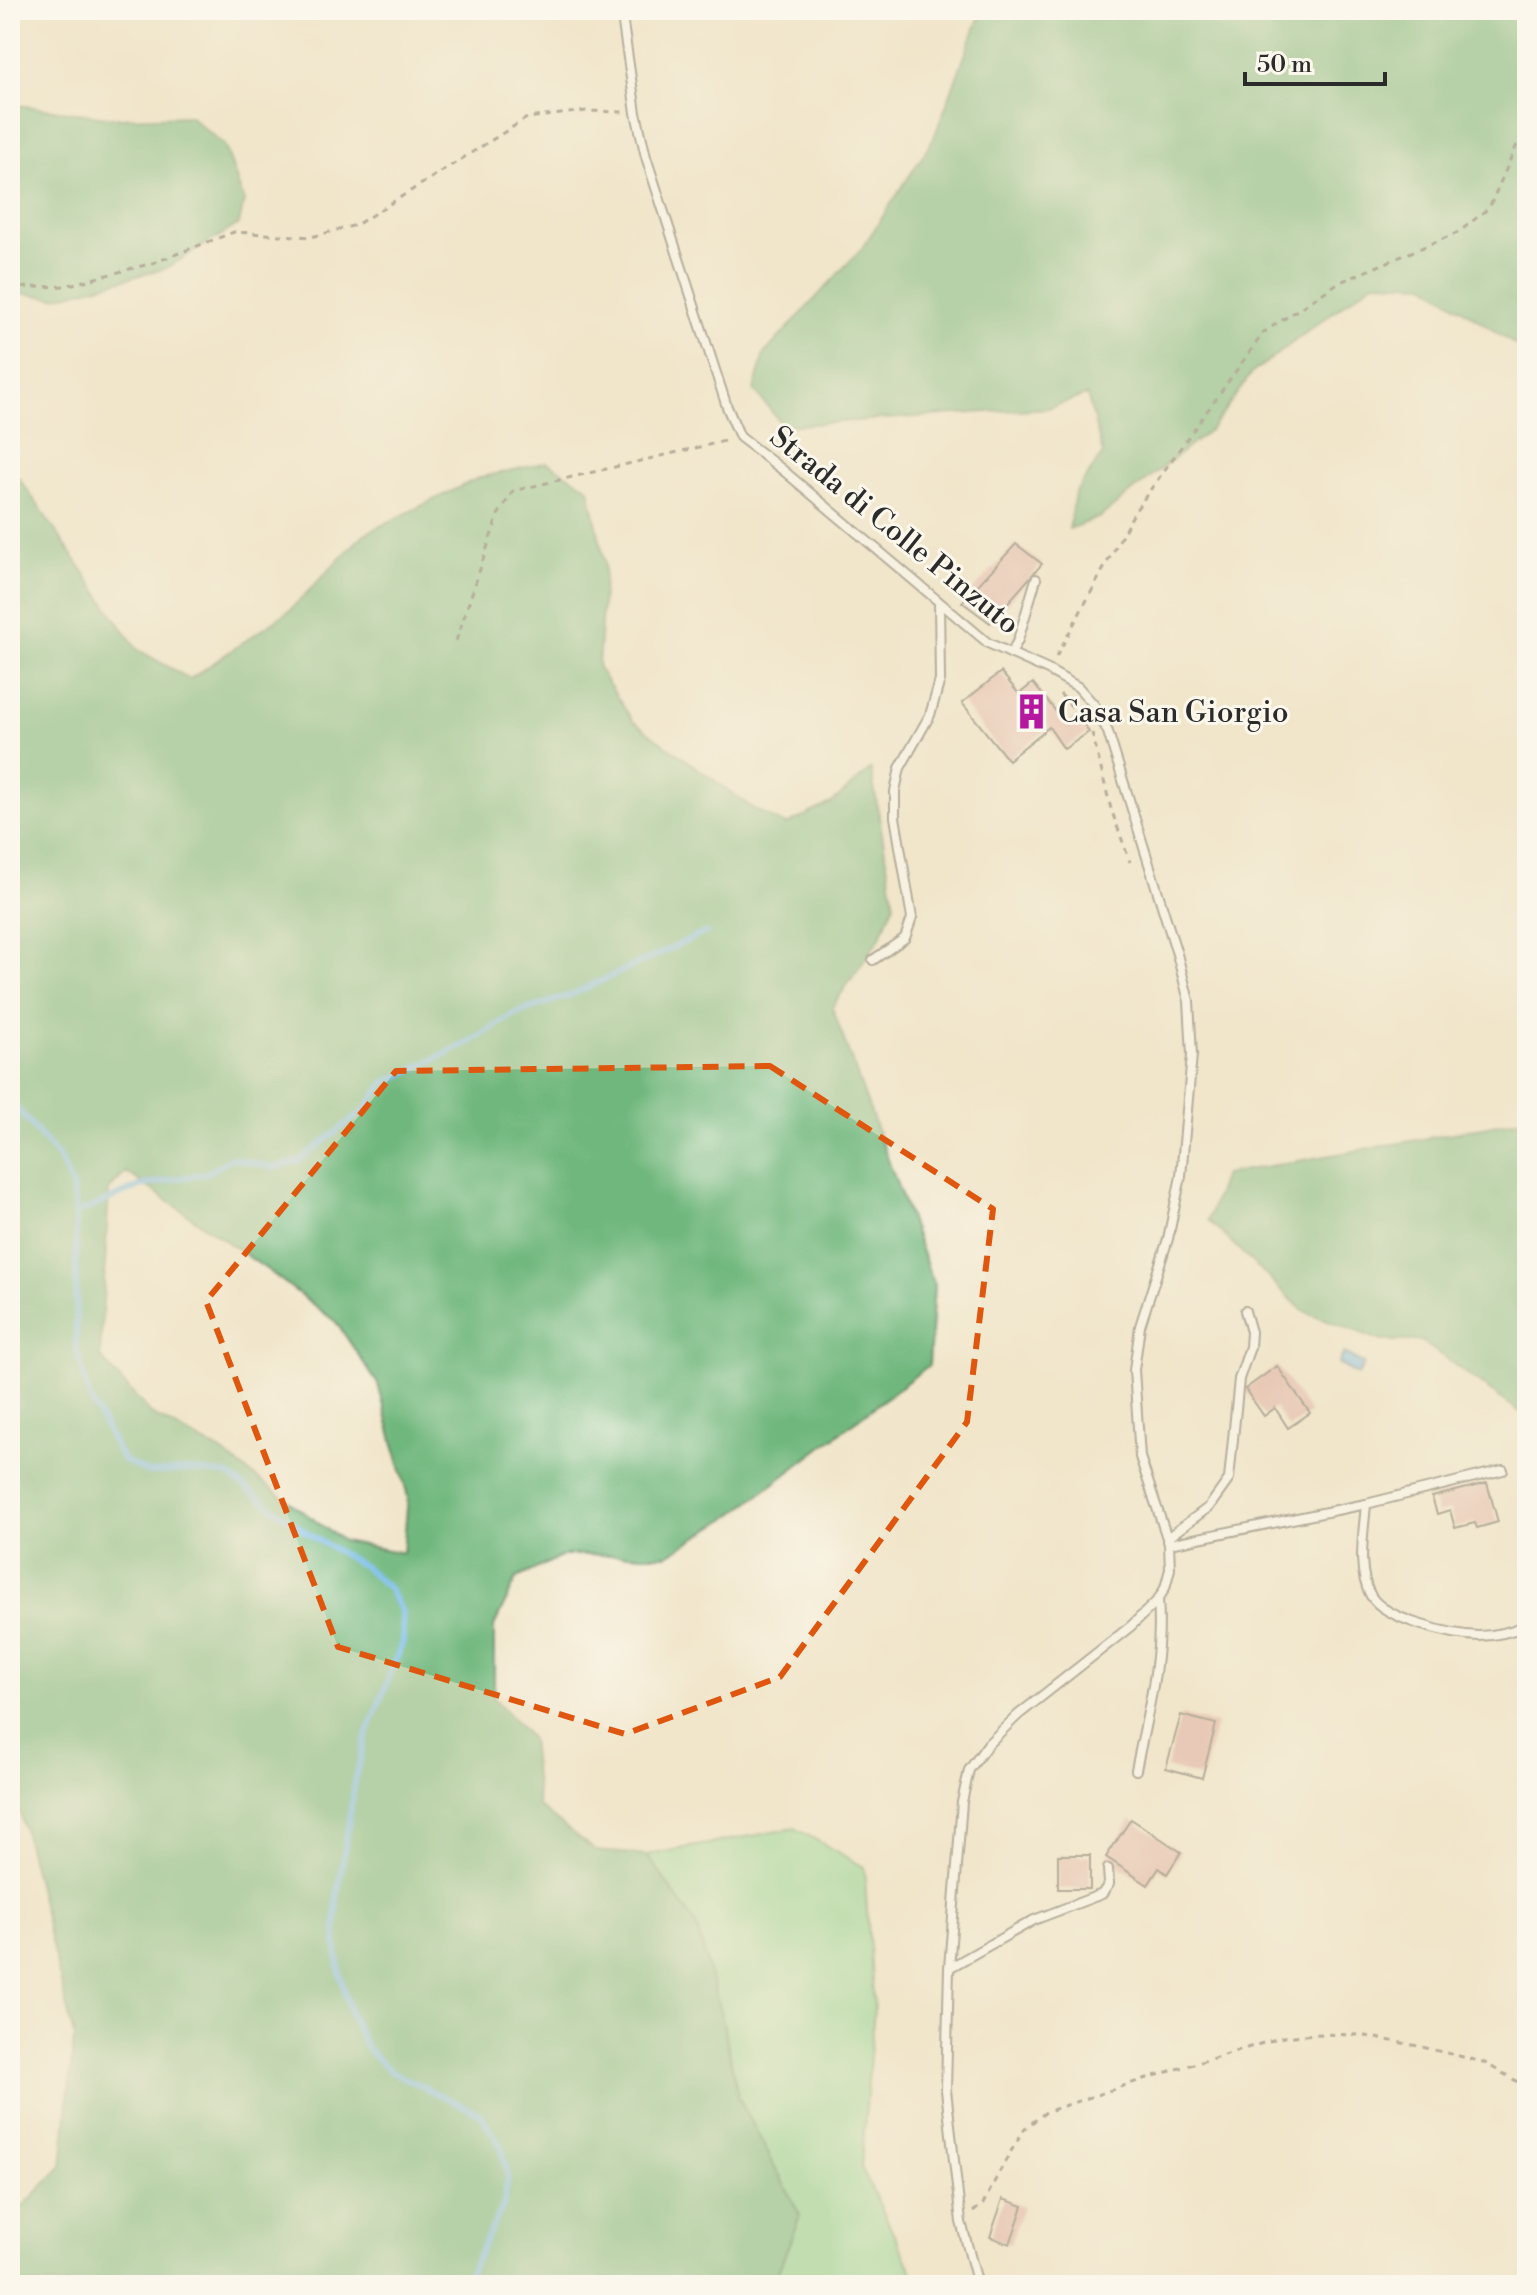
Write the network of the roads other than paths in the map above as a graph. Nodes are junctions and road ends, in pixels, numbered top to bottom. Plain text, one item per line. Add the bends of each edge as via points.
1 (621, 10) edge
2 (1036, 579) dead end
3 (939, 602) junction
4 (1011, 654) junction
5 (873, 960) dead end
6 (1245, 1311) dead end
7 (1503, 1470) dead end
8 (1366, 1504) junction
9 (1168, 1541) junction
10 (1158, 1600) junction
11 (1527, 1625) edge
12 (1136, 1770) dead end
13 (1108, 1869) dead end
14 (949, 1968) junction
15 (978, 2285) edge

1 - 3 lane, Strada di Colle Pinzuto via 646,157 740,437
2 - 4 lane
3 - 4 lane, Strada di Colle Pinzuto via 988,643
3 - 5 lane via 940,680 930,715 900,768 895,791 912,918 905,938
4 - 9 lane, Strada di Colle Pinzuto via 1078,687 1095,706 1108,732 1189,1001 1192,1055 1181,1176 1168,1239 1140,1326 1134,1370 1140,1457
6 - 9 lane via 1250,1347 1239,1379 1229,1479 1209,1507
7 - 8 lane
8 - 9 lane
8 - 11 lane via 1365,1578 1372,1597 1393,1614 1449,1633 1481,1636
9 - 10 lane, Strada di Colle Pinzuto via 1170,1569
10 - 12 lane via 1157,1667
10 - 14 lane, Strada di Colle Pinzuto via 1018,1715 969,1770
13 - 14 lane via 1109,1884 1102,1894 1034,1920
14 - 15 lane, Strada di Colle Pinzuto via 946,2090 961,2222

